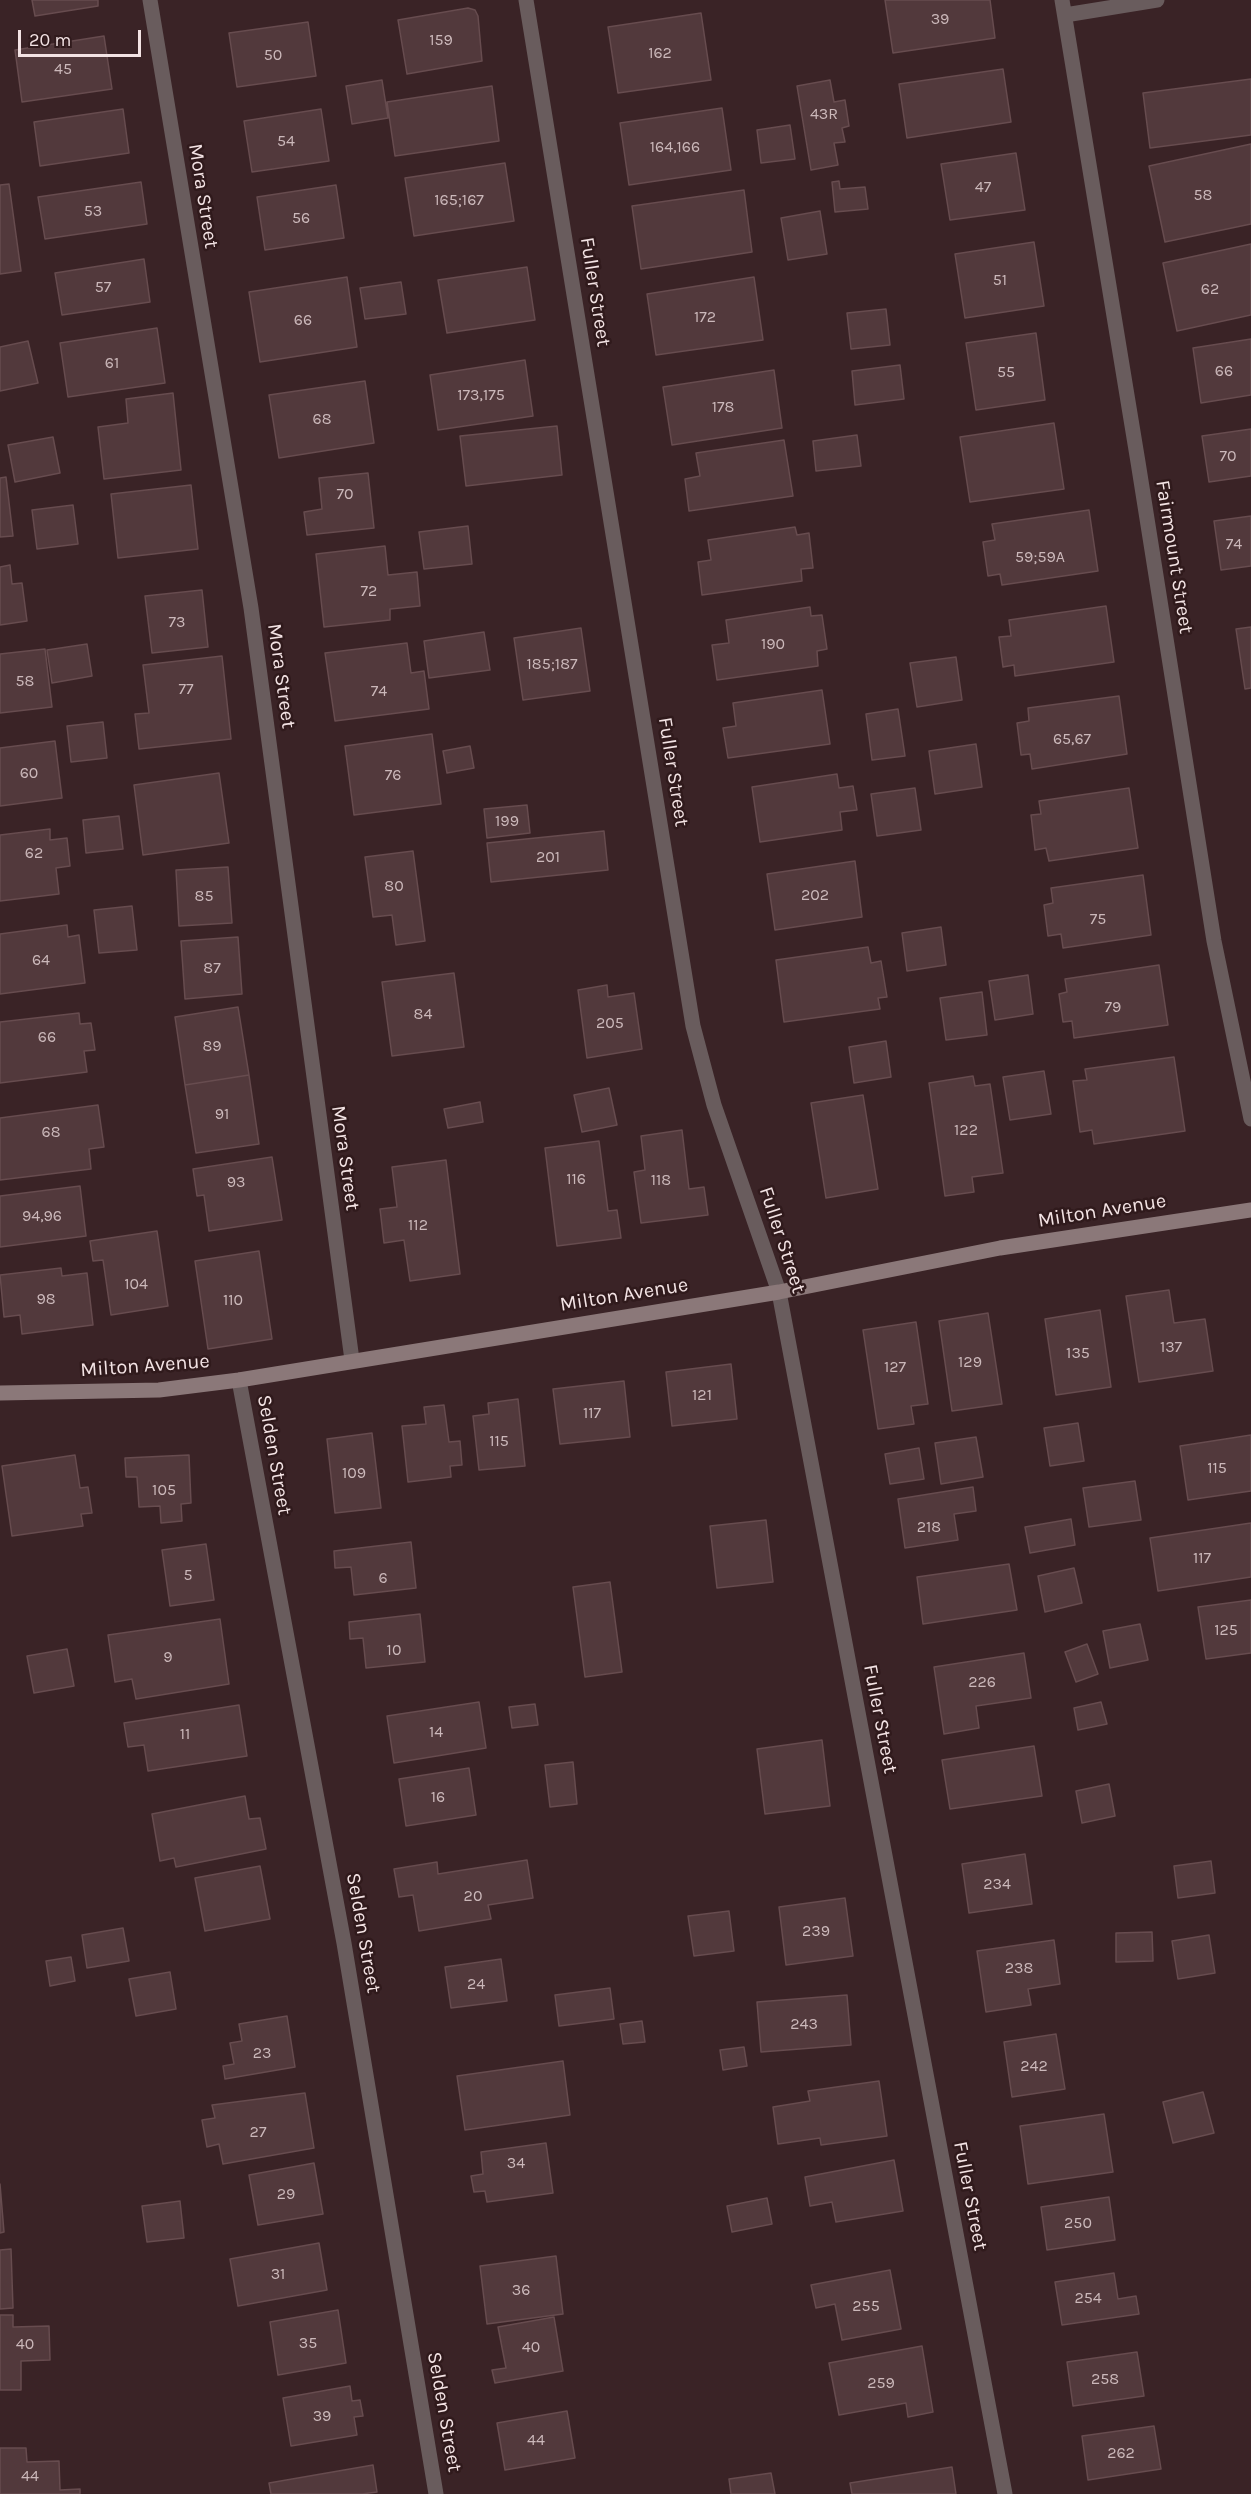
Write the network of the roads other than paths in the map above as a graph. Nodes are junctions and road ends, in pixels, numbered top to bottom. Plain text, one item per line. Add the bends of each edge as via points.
1 (150, 0) edge
2 (526, 0) edge
3 (1156, 0) edge
4 (1064, 7) edge
5 (1251, 1119) edge
6 (1251, 1210) edge
7 (779, 1292) junction
8 (351, 1360) junction
9 (239, 1380) junction
10 (0, 1393) edge
11 (436, 2494) edge
12 (1005, 2494) edge

1 - 8 street, Mora Street via 251,608
2 - 7 street, Fuller Street via 693,1026 714,1105
3 - 4 street
4 - 5 street, Fairmount Street via 1214,941
6 - 7 street, Milton Avenue via 1000,1248
7 - 8 street, Milton Avenue
7 - 12 street, Fuller Street
8 - 9 street, Milton Avenue
9 - 10 street, Milton Avenue via 159,1390
9 - 11 street, Selden Street via 344,1943

